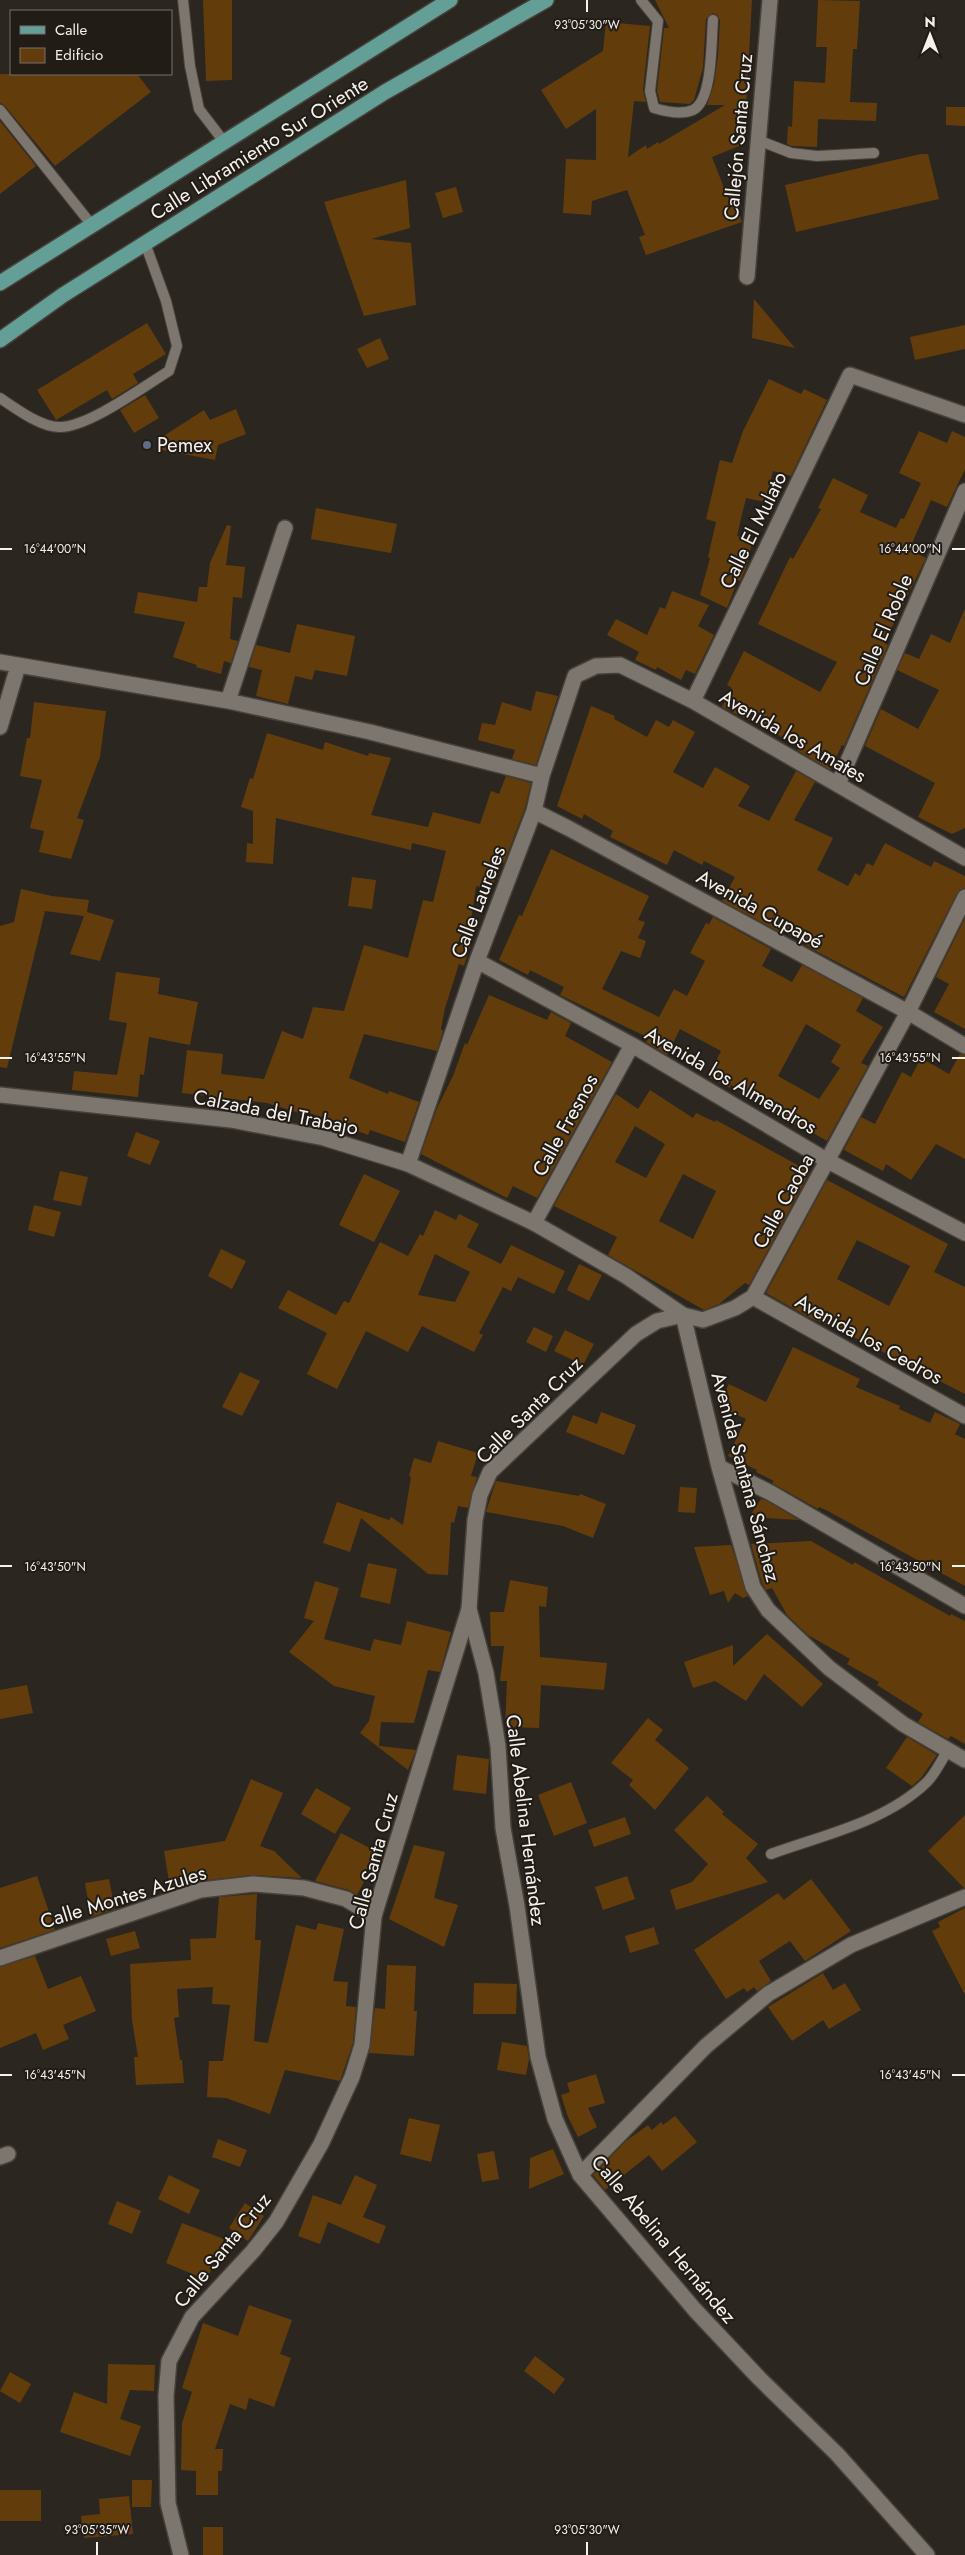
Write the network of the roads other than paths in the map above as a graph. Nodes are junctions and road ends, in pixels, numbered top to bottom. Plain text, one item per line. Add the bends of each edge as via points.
1 (183, 0) edge
2 (450, 0) edge
3 (546, 0) edge
4 (640, 0) edge
5 (770, 0) edge
6 (713, 20) dead end
7 (0, 110) edge
8 (758, 140) junction
9 (225, 143) junction
10 (874, 153) dead end
11 (91, 224) junction
12 (145, 243) junction
13 (747, 277) dead end
14 (0, 283) edge
15 (0, 340) edge
16 (0, 398) edge
17 (965, 415) edge
18 (965, 491) edge
19 (285, 528) dead end
20 (0, 662) edge
21 (18, 666) junction
22 (596, 666) joint
23 (228, 701) junction
24 (693, 701) junction
25 (0, 727) edge
26 (542, 776) junction
27 (838, 784) junction
28 (534, 811) junction
29 (965, 858) edge
30 (965, 897) edge
31 (477, 961) junction
32 (908, 1012) junction
33 (632, 1045) junction
34 (965, 1046) edge
35 (0, 1096) edge
36 (828, 1161) junction
37 (408, 1164) junction
38 (534, 1223) junction
39 (965, 1234) edge
40 (753, 1297) junction
41 (683, 1314) junction
42 (965, 1416) edge
43 (719, 1467) junction
44 (965, 1606) edge
45 (469, 1609) junction
46 (948, 1750) junction
47 (965, 1760) edge
48 (771, 1854) dead end
49 (965, 1897) edge
50 (374, 1916) junction
51 (0, 1958) edge
52 (580, 2174) junction
53 (182, 2555) edge
54 (927, 2555) edge

1 - 9 lane via 190,66 199,109
2 - 9 main road, Calle Libramiento Sur Oriente
3 - 12 main road, Calle Libramiento Sur Oriente via 385,92
4 - 6 lane via 658,21 650,91 654,108 668,112 692,110 703,101
5 - 8 street, Callejón Santa Cruz
7 - 11 lane
8 - 10 lane via 791,153 817,156
8 - 13 street, Callejón Santa Cruz
9 - 11 main road, Calle Libramiento Sur Oriente
11 - 14 main road, Calle Libramiento Sur Oriente
12 - 15 main road, Calle Libramiento Sur Oriente
12 - 16 lane via 166,301 177,346 169,371 85,422 58,427 42,423
17 - 24 street, Calle El Mulato via 850,375
18 - 27 street, Calle El Roble
19 - 23 street
20 - 21 street
21 - 23 street
21 - 25 street
22 - 24 street, Avenida los Amates via 620,665
22 - 26 street, Calle Laureles via 575,676
23 - 26 street via 370,732
24 - 27 street, Avenida los Amates
26 - 28 street, Calle Laureles
27 - 29 street, Avenida los Amates
28 - 31 street, Calle Laureles
28 - 32 street, Avenida Cupapé
30 - 32 street, Calle Caoba
31 - 33 street, Avenida los Almendros
31 - 37 street, Calle Laureles
32 - 34 street, Avenida Cupapé
32 - 36 street, Calle Caoba
33 - 36 street, Avenida los Almendros
33 - 38 street, Calle Fresnos
35 - 37 street, Calzada del Trabajo via 231,1120 324,1138
36 - 39 street, Avenida los Almendros
36 - 40 street, Calle Caoba
37 - 38 street, Calzada del Trabajo
38 - 41 street, Calzada del Trabajo via 626,1276
40 - 41 street via 703,1320
40 - 42 street, Avenida los Cedros
41 - 43 street, Avenida Santana Sánchez
41 - 45 street, Calle Santa Cruz via 657,1322 636,1334 490,1472 480,1495 475,1520
43 - 44 street via 771,1492
43 - 46 street, Avenida Santana Sánchez via 753,1587 768,1610 829,1668 903,1724
45 - 50 street, Calle Santa Cruz
45 - 52 street, Calle Abelina Hernández via 486,1673 498,1746 503,1828 538,2057 555,2119
46 - 47 street, Avenida Santana Sánchez
46 - 48 lane via 928,1781 910,1797 872,1817
49 - 52 street via 851,1944 768,1994 706,2046
50 - 51 street, Calle Montes Azules via 346,1899 304,1888 253,1884 201,1890
50 - 53 street, Calle Santa Cruz via 362,2045 345,2097 276,2222 253,2252 192,2317 169,2361 166,2396 168,2503
52 - 54 street, Calle Abelina Hernández via 695,2310 837,2454

